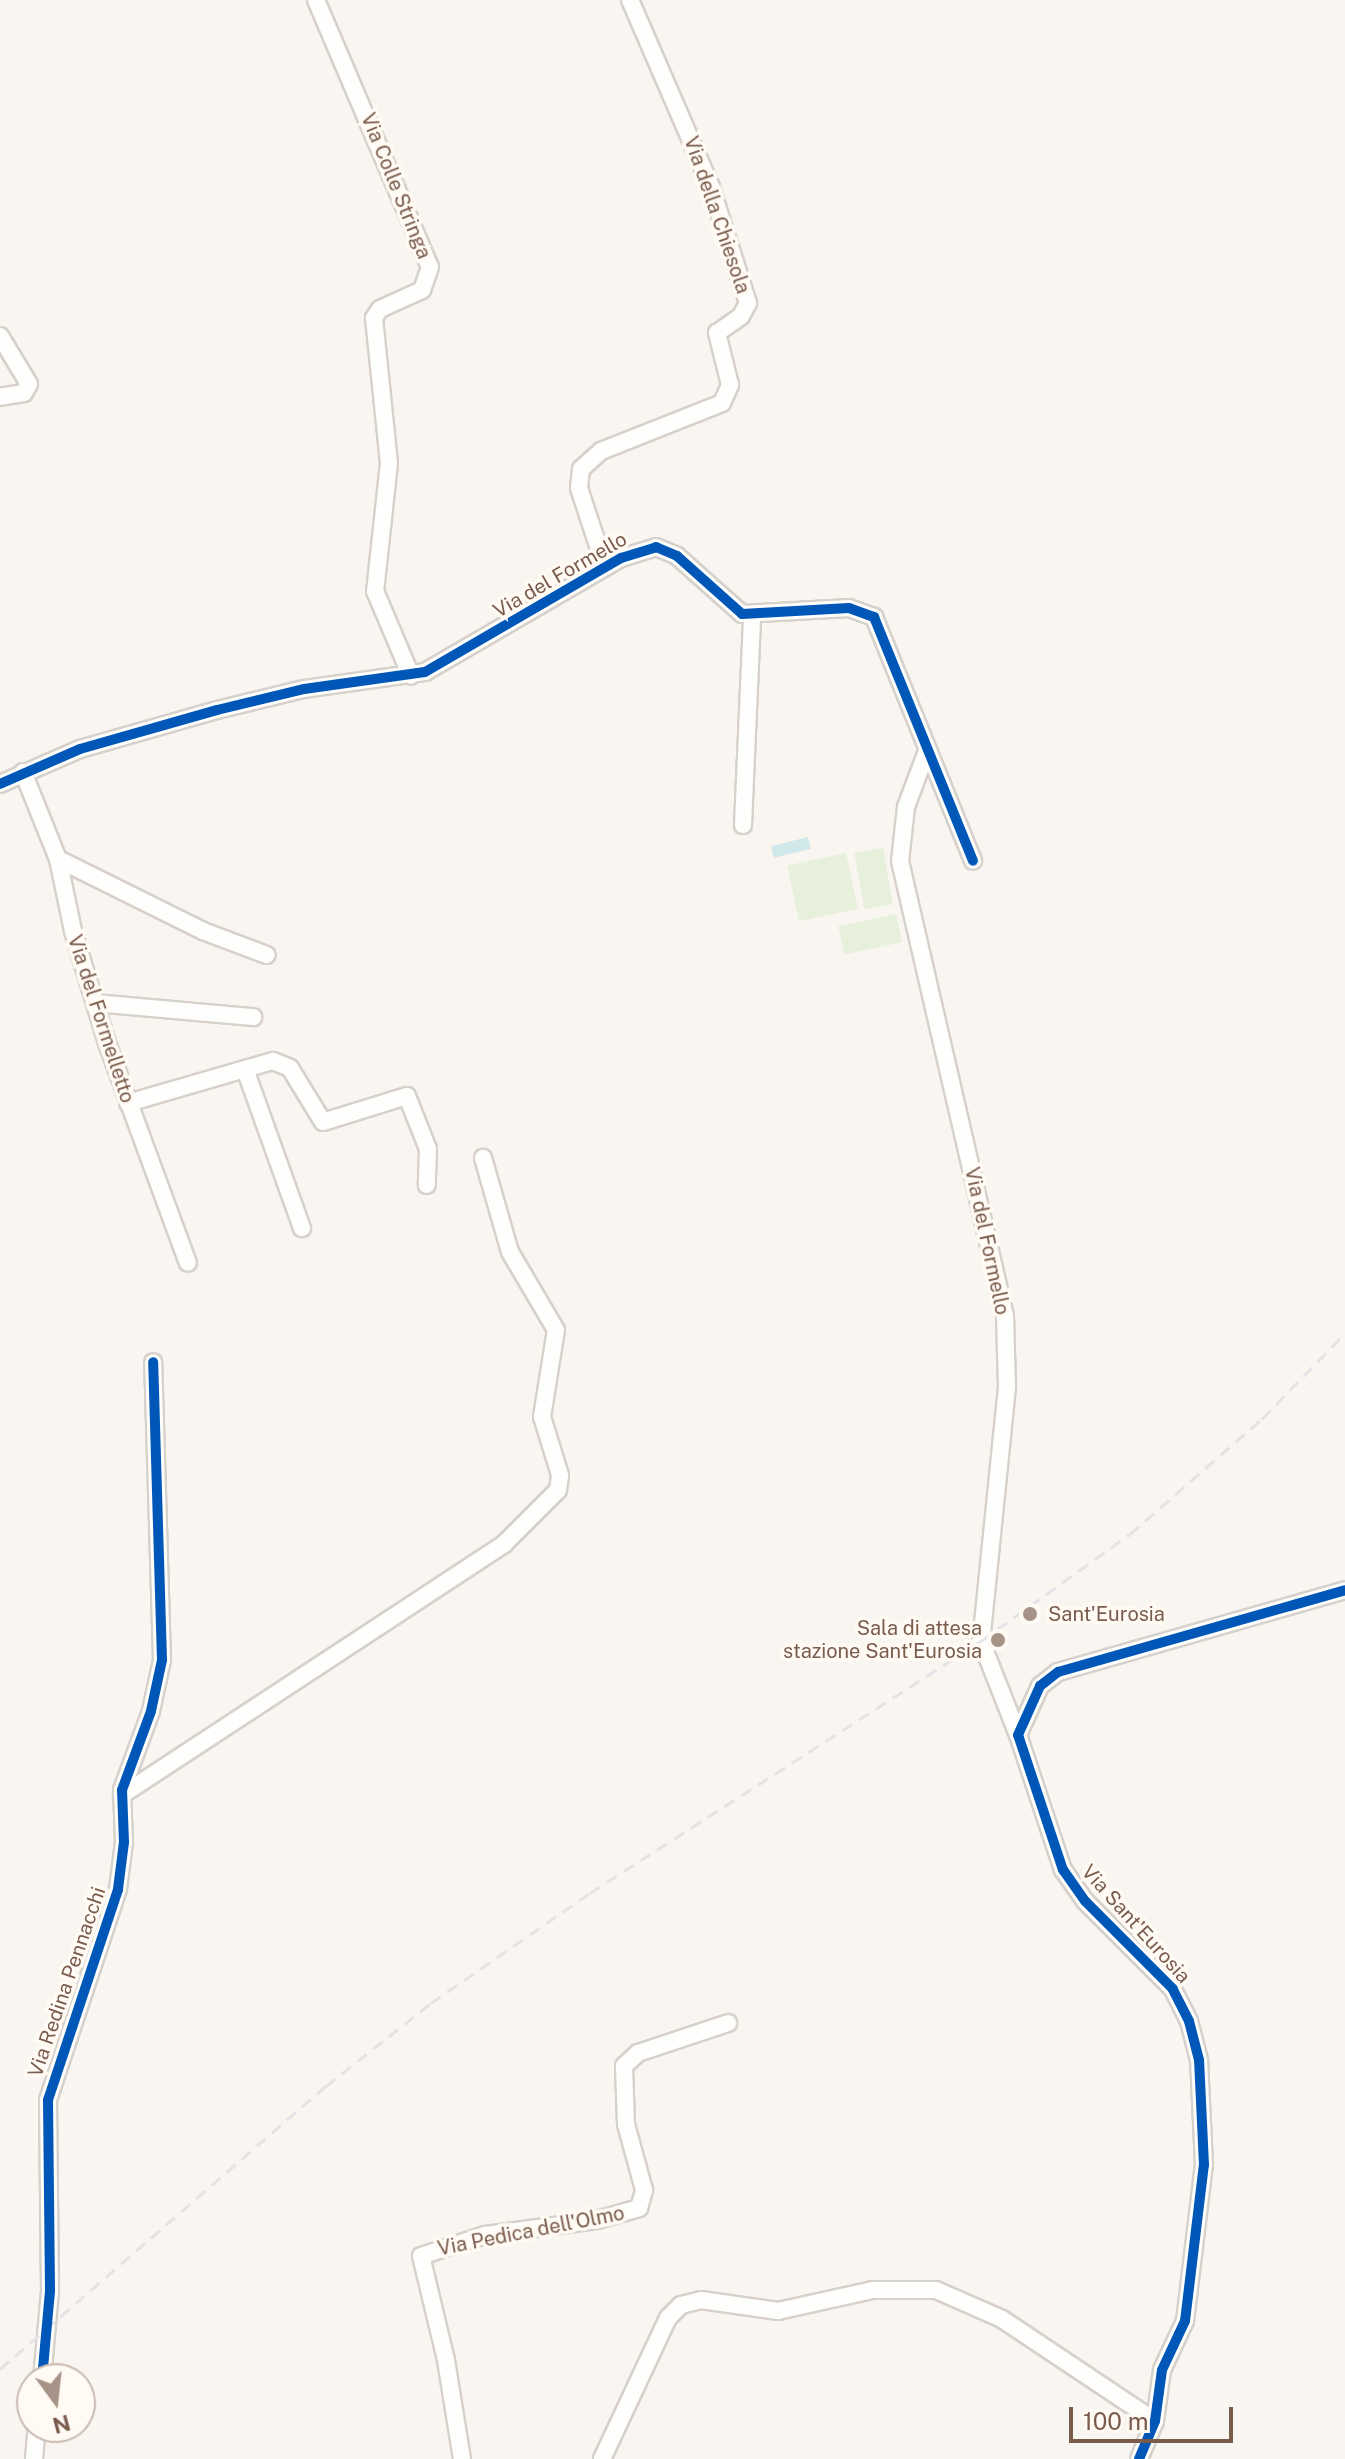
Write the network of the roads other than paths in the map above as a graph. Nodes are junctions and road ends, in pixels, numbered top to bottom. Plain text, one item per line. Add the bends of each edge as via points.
1 (316, 0) edge
2 (630, 0) edge
3 (0, 336) edge
4 (0, 397) edge
5 (605, 567) junction
6 (752, 616) junction
7 (411, 676) junction
8 (927, 751) junction
9 (23, 772) junction
10 (0, 784) edge
11 (743, 825) dead end
12 (58, 859) junction
13 (973, 861) dead end
14 (267, 955) dead end
15 (95, 1003) junction
16 (253, 1017) dead end
17 (245, 1069) junction
18 (128, 1103) junction
19 (483, 1158) dead end
20 (427, 1185) dead end
21 (302, 1228) dead end
22 (188, 1263) dead end
23 (153, 1362) dead end
24 (1345, 1590) edge
25 (1018, 1735) junction
26 (122, 1795) junction
27 (728, 2023) dead end
28 (43, 2363) edge
29 (1155, 2421) junction
30 (462, 2459) edge
31 (602, 2459) edge
32 (1139, 2459) edge

1 - 7 street, Via Colle Stringa via 430,267 422,290 380,309 374,318 389,444 375,591
2 - 5 street, Via della Chiesola via 711,187 748,303 717,333 730,381 722,403 605,449 581,469 579,488
3 - 4 street via 29,384 24,393
5 - 6 street, Via del Formello via 645,548 664,549 730,607
5 - 7 street, Via del Formello via 451,661
6 - 8 street via 837,608 870,614 884,636
6 - 11 street
7 - 9 street, Via del Formello via 270,696 80,749
8 - 13 street
8 - 25 street, Via del Formello via 906,807 899,855 1005,1316 1006,1394 981,1641
9 - 10 street, Via del Formello
9 - 12 street, Via del Formelletto
12 - 14 street via 203,931
12 - 15 street, Via del Formelletto
15 - 16 street
15 - 18 street, Via del Formelletto
17 - 18 street
17 - 20 street via 283,1063 315,1116 326,1123 407,1096 428,1149
17 - 21 street
18 - 22 street, Via del Formelletto
19 - 26 street via 510,1252 556,1330 542,1417 560,1475 558,1490 504,1544
23 - 26 street, Via Redina Pennacchi via 164,1646 151,1711
24 - 25 street via 1058,1672 1042,1684
25 - 29 street, Via Sant'Eurosia via 1063,1870 1085,1901 1173,1989 1196,2046 1203,2180 1185,2325 1162,2370
26 - 28 street, Via Redina Pennacchi via 118,1889 48,2100 50,2291
27 - 30 street, Via Pedica dell'Olmo via 638,2053 624,2066 625,2118 644,2194 639,2208 597,2220 485,2235 421,2256
29 - 31 street via 1002,2319 942,2291 889,2288 774,2312 701,2300 681,2305 668,2318
29 - 32 street, Via Sant'Eurosia

